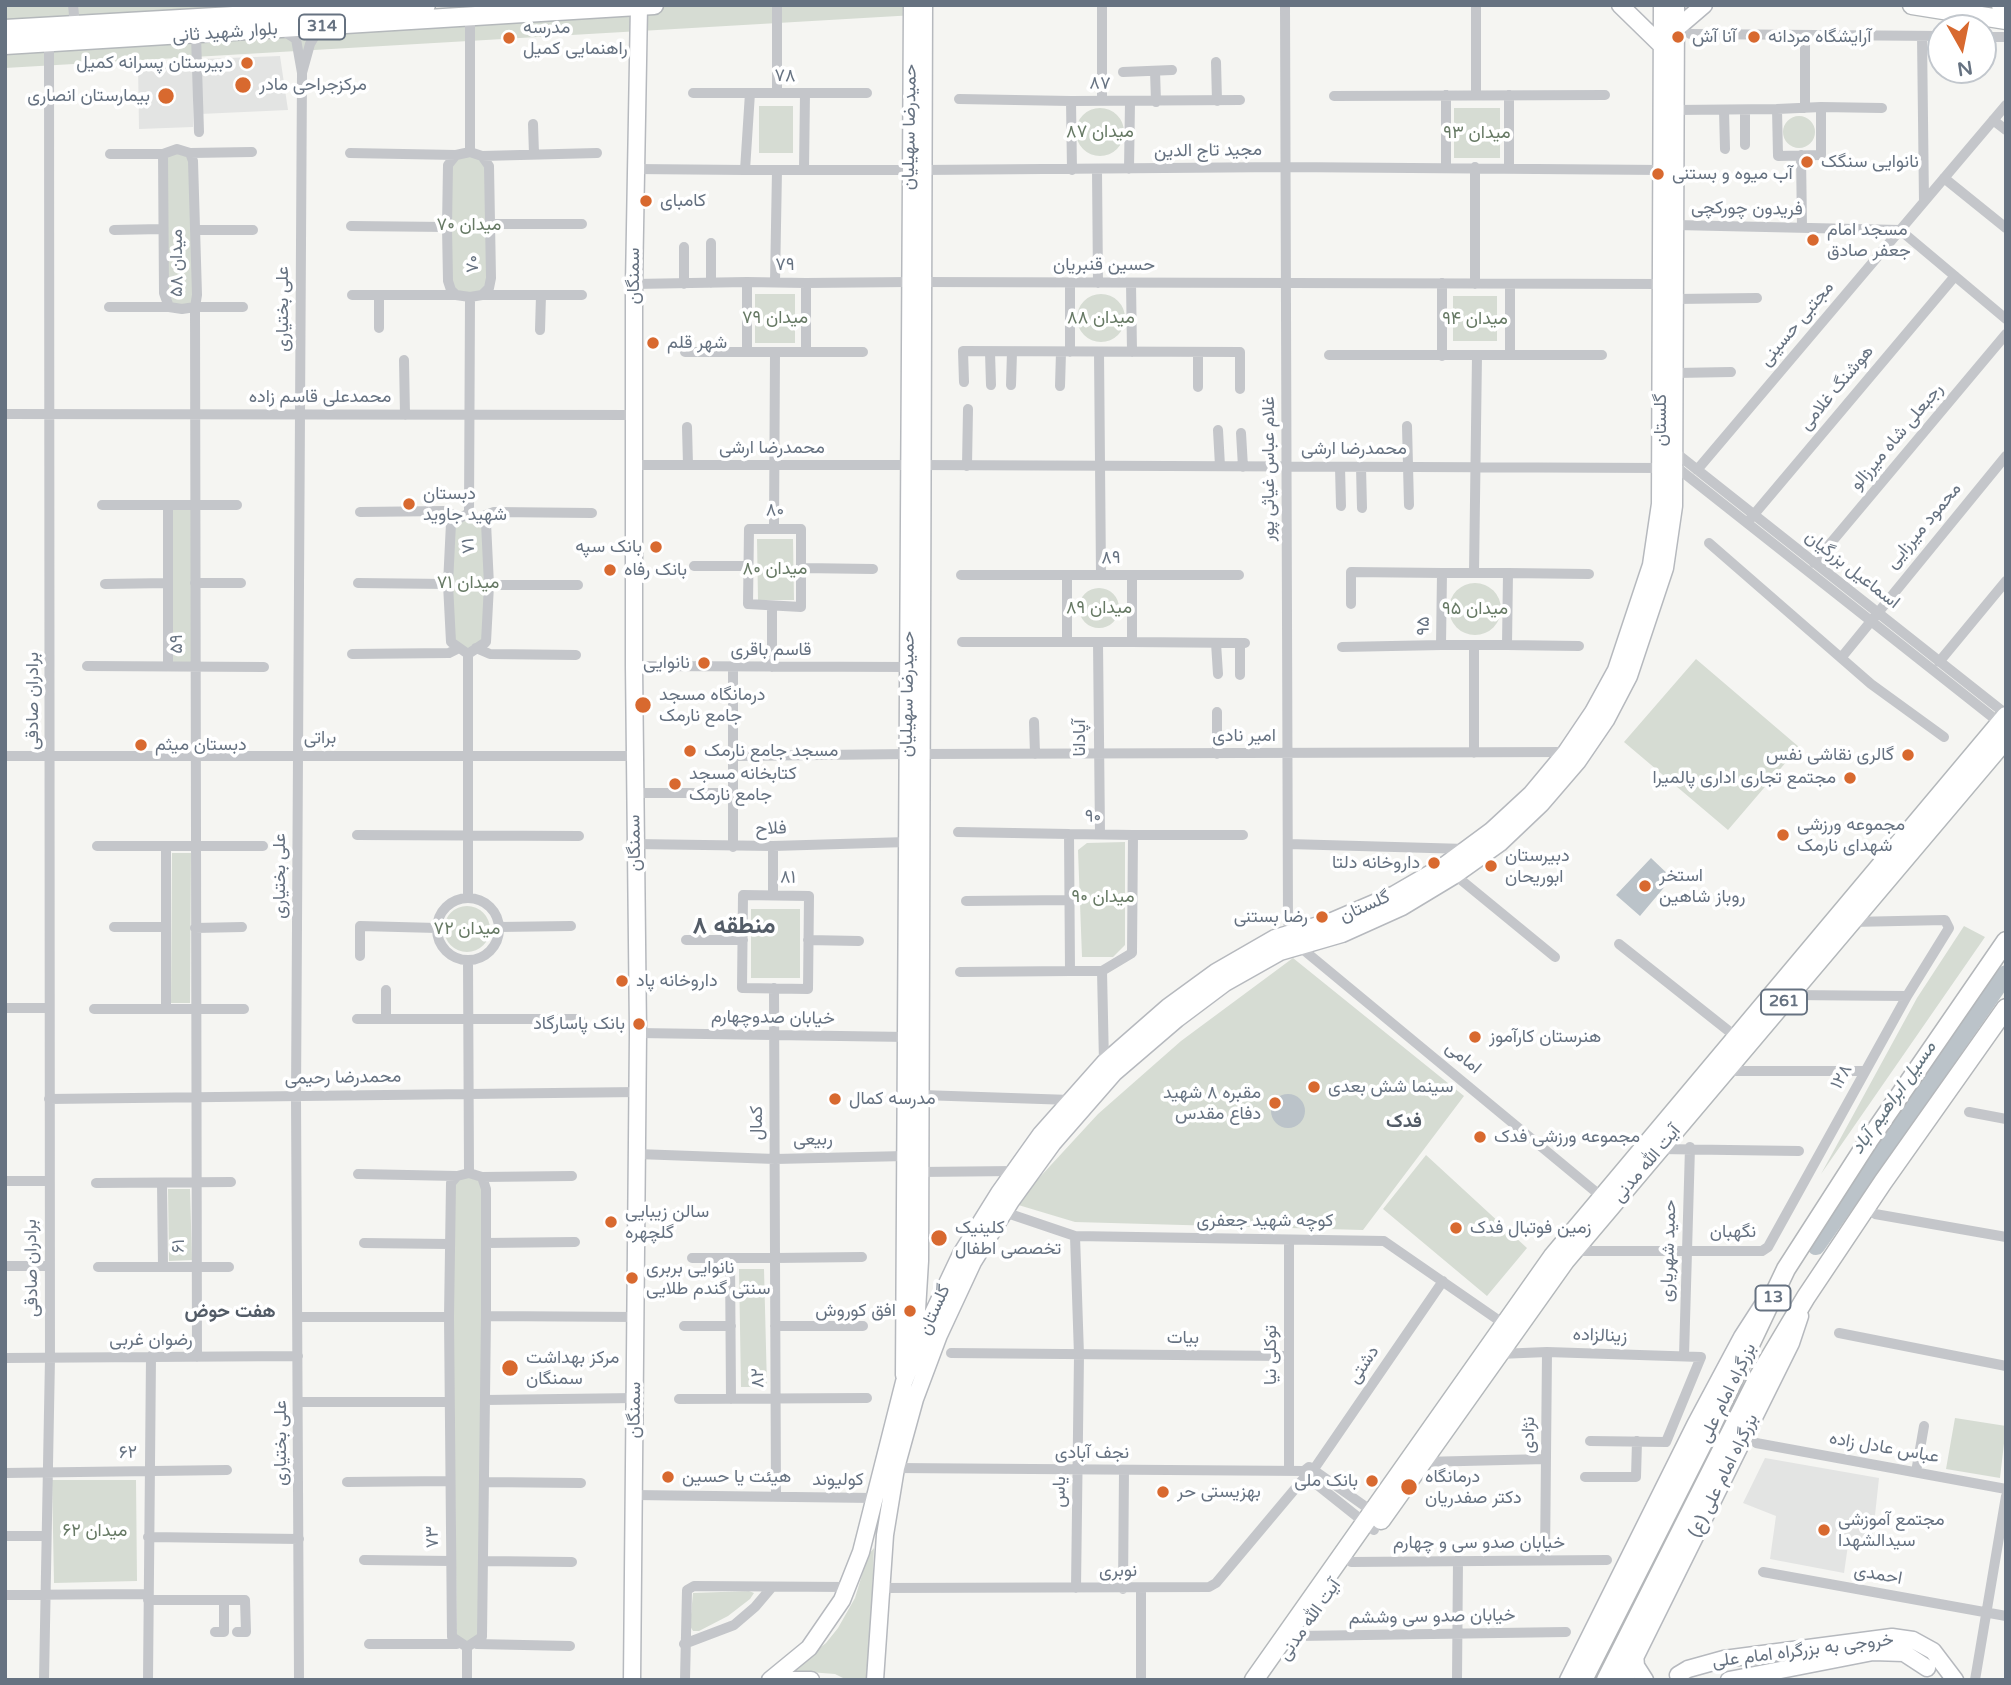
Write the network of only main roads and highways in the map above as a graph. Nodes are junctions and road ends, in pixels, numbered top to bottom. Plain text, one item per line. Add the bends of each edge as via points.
1 (426, 5) edge
2 (654, 5) edge
3 (912, 5) edge
4 (924, 5) edge
5 (1620, 5) edge
6 (1662, 5) edge
7 (1676, 5) edge
8 (1704, 5) edge
9 (1912, 5) edge
10 (639, 6) edge
11 (581, 8) edge
12 (260, 17) edge
13 (2006, 20) edge
14 (5, 29) edge
15 (1683, 32) junction
16 (5, 45) edge
17 (1662, 46) junction
18 (916, 170) junction
19 (1671, 463) junction
20 (2004, 730) edge
21 (1291, 932) junction
22 (2006, 941) edge
23 (1300, 947) junction
24 (2006, 1008) edge
25 (913, 1164) junction
26 (1607, 1201) junction
27 (920, 1261) junction
28 (1787, 1269) junction
29 (951, 1272) junction
30 (1806, 1297) junction
31 (920, 1365) junction
32 (904, 1382) junction
33 (1373, 1521) junction
34 (1635, 1653) junction
35 (1800, 1666) junction
36 (1927, 1668) dead end
37 (1671, 1677) edge
38 (632, 1680) edge
39 (770, 1680) edge
40 (781, 1680) edge
41 (811, 1680) edge
42 (875, 1680) edge
43 (1254, 1680) edge
44 (1268, 1680) edge
45 (1568, 1680) edge
46 (1583, 1680) edge
47 (1606, 1680) edge
48 (1624, 1680) edge
49 (1645, 1680) edge
50 (1729, 1680) edge
51 (1955, 1680) edge

1 - 12 main road, بلوار شهید ثانی / 314
2 - 10 main road, بلوار شهید ثانی / 314
3 - 18 main road, حمیدرضا سهیلیان
4 - 18 main road, حمیدرضا سهیلیان
5 - 17 main road
6 - 17 main road, گلستان
7 - 15 main road, گلستان
8 - 15 main road
9 - 13 main road
10 - 11 main road, بلوار شهید ثانی / 314
10 - 38 main road, سمنگان via 634,284 638,1092
11 - 12 main road, بلوار شهید ثانی / 314 via 282,30
12 - 14 main road, بلوار شهید ثانی / 314
12 - 16 main road, بلوار شهید ثانی / 314 via 196,36
15 - 19 main road, گلستان via 1676,110 1676,373
17 - 19 main road, گلستان via 1662,284
18 - 25 main road, حمیدرضا سهیلیان
19 - 21 main road, گلستان via 1651,565 1635,618 1616,670 1566,752 1531,794 1466,849 1395,894 1332,921
19 - 23 main road, گلستان via 1674,506 1662,579 1629,676 1578,761 1500,843 1455,876 1402,907
20 - 26 main road, 261 via 1735,1036
20 - 26 main road, آیت الله مدنی / 261 via 1726,1071
21 - 23 main road
21 - 29 main road, گلستان via 1244,953 1216,972 1104,1063 1014,1171
22 - 28 main road, بزرگراه امام علی / 13
23 - 31 main road, گلستان via 1252,966 1177,1018 1133,1056 1053,1143 1004,1212
24 - 30 main road, بزرگراه امام علی / 13
25 - 27 main road, حمیدرضا سهیلیان
25 - 32 main road, حمیدرضا سهیلیان
26 - 33 main road, آیت الله مدنی / 261 via 1422,1462
26 - 33 main road, آیت الله مدنی / 261 via 1504,1324
27 - 29 main road via 927,1271
27 - 31 main road, حمیدرضا سهیلیان
28 - 45 main road via 1736,1348
28 - 46 main road, بزرگراه امام علی / 13
29 - 31 main road, گلستان
30 - 34 main road, بزرگراه امام علی (ع) via 1791,1343
30 - 47 main road, بزرگراه امام علی / 13 via 1759,1376
31 - 32 main road, گلستان
31 - 42 main road, گلستان via 885,1535
32 - 39 main road, گلستان via 861,1552 847,1587 809,1648
33 - 43 main road, آیت الله مدنی / 261
33 - 44 main road, آیت الله مدنی / 261 via 1351,1562
34 - 48 main road, بزرگراه امام علی (ع)
34 - 49 main road via 1636,1666
35 - 36 main road via 1873,1652 1904,1653
35 - 37 main road via 1782,1662
35 - 50 main road
37 - 51 main road, خروجی به بزرگراه امام علی via 1724,1659 1892,1637 1913,1640 1933,1651
40 - 41 main road

